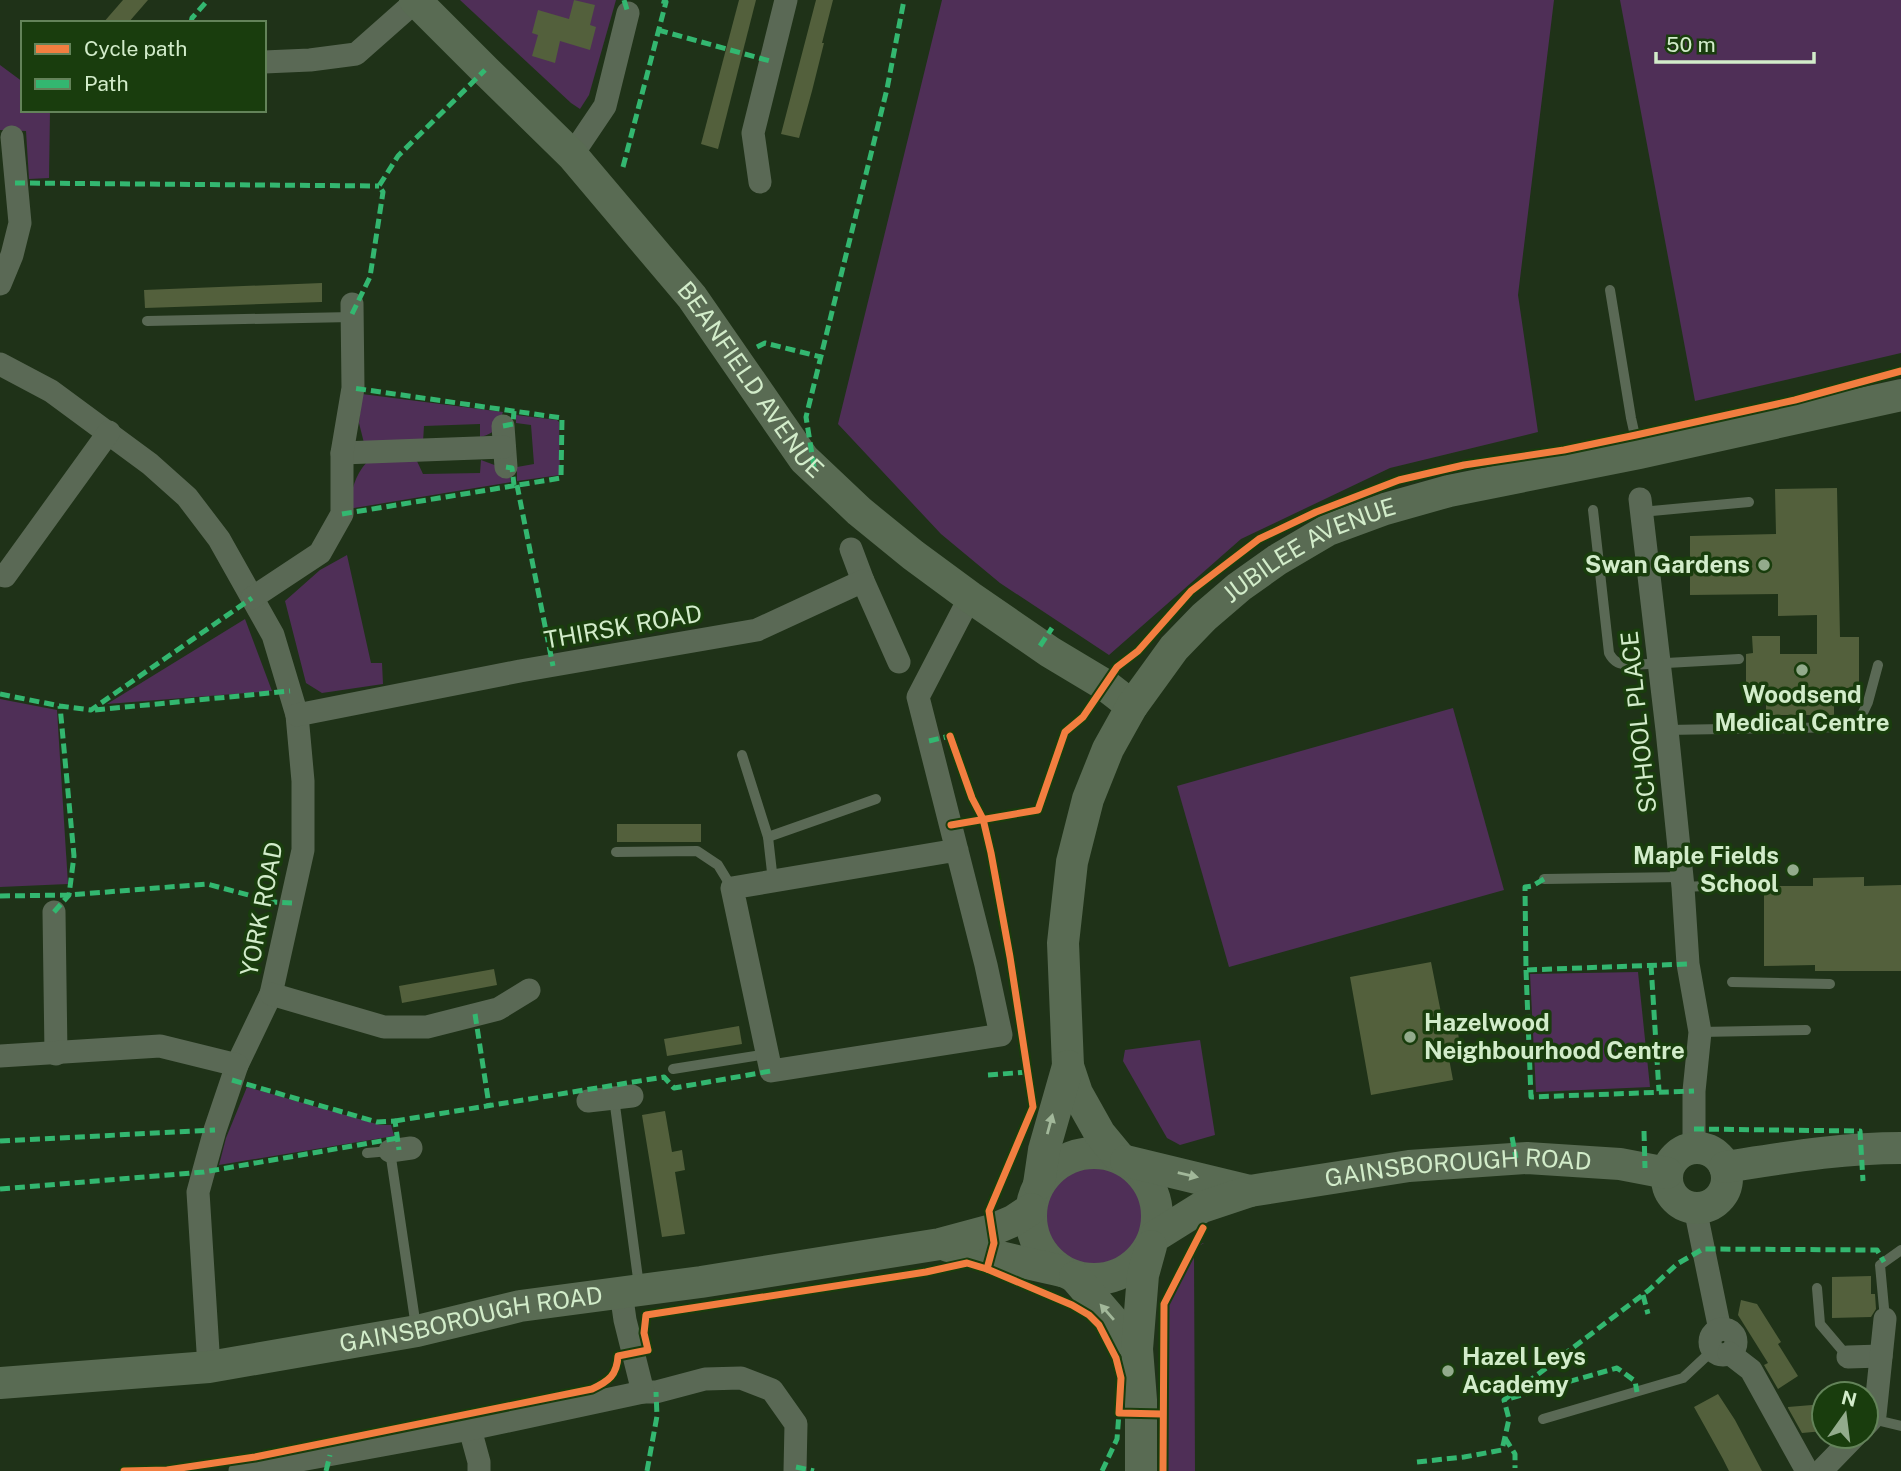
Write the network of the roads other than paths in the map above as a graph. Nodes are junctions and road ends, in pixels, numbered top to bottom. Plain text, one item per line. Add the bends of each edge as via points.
1 (786, 0) edge
2 (415, 1) edge
3 (628, 13) dead end
4 (266, 62) edge
5 (8, 150) edge
6 (572, 155) junction
7 (761, 182) dead end
8 (0, 284) edge
9 (1610, 290) dead end
10 (352, 310) joint
11 (147, 321) dead end
12 (0, 364) edge
13 (1901, 395) edge
14 (109, 432) junction
15 (504, 447) dead end
16 (342, 453) junction
17 (1639, 453) junction
18 (1749, 502) dead end
19 (1641, 506) joint
20 (1593, 510) dead end
21 (850, 549) dead end
22 (0, 575) edge
23 (863, 581) junction
24 (970, 597) junction
25 (252, 598) junction
26 (1739, 659) dead end
27 (899, 662) dead end
28 (1659, 663) junction
29 (1878, 665) dead end
30 (1132, 706) junction
31 (297, 715) junction
32 (1667, 730) junction
33 (742, 755) dead end
34 (876, 799) dead end
35 (768, 837) junction
36 (957, 850) junction
37 (616, 852) dead end
38 (1544, 879) dead end
39 (773, 881) junction
40 (1682, 882) junction
41 (1728, 885) dead end
42 (732, 888) junction
43 (54, 912) dead end
44 (1731, 982) dead end
45 (1830, 984) dead end
46 (529, 990) dead end
47 (271, 994) junction
48 (1806, 1030) dead end
49 (1700, 1032) junction
50 (56, 1054) junction
51 (767, 1054) junction
52 (0, 1056) edge
53 (237, 1065) junction
54 (1068, 1066) junction
55 (673, 1069) dead end
56 (623, 1097) joint
57 (588, 1101) dead end
58 (1694, 1148) junction
59 (1901, 1148) edge
60 (390, 1151) dead end
61 (1122, 1159) junction
62 (1725, 1167) junction
63 (1667, 1173) junction
64 (1250, 1191) junction
65 (1035, 1196) junction
66 (1695, 1208) junction
67 (1153, 1241) junction
68 (940, 1244) junction
69 (1901, 1250) edge
70 (1069, 1274) junction
71 (1817, 1288) dead end
72 (630, 1290) junction
73 (1885, 1319) joint
74 (417, 1331) junction
75 (1720, 1344) junction
76 (1137, 1349) junction
77 (1881, 1356) junction
78 (1848, 1357) joint
79 (209, 1367) junction
80 (1879, 1380) edge
81 (0, 1383) edge
82 (643, 1392) junction
83 (1543, 1419) dead end
84 (1880, 1423) edge
85 (1901, 1426) edge
86 (470, 1429) junction
87 (1841, 1450) edge
88 (240, 1471) edge
89 (479, 1471) edge
90 (795, 1471) edge
91 (1141, 1471) edge
92 (1807, 1471) edge
93 (1821, 1471) edge

1 - 7 street via 753,133
2 - 4 street via 356,54
2 - 6 street, BEANFIELD AVENUE
3 - 6 street via 605,106
5 - 8 street via 20,223
6 - 24 street, BEANFIELD AVENUE via 692,298 804,459 859,511
9 - 17 lane
10 - 11 lane
10 - 16 street via 353,388
12 - 14 street, YORK ROAD via 51,391
13 - 17 street, JUBILEE AVENUE
14 - 22 street via 5,576
14 - 25 street, YORK ROAD via 187,497 219,539
15 - 16 street
16 - 25 street via 342,513 320,554
17 - 30 street, JUBILEE AVENUE via 1449,491 1328,530 1277,560 1204,617 1174,648
18 - 19 lane
19 - 28 street, SCHOOL PLACE
20 - 28 lane via 1609,653 1622,665
21 - 23 street
23 - 27 street
23 - 31 street, THIRSK ROAD via 757,630
24 - 30 street, BEANFIELD AVENUE
24 - 36 street via 918,697
25 - 31 street, YORK ROAD via 273,635
26 - 28 lane
28 - 32 street, SCHOOL PLACE
29 - 32 lane via 1860,719 1846,727
30 - 54 street, JUBILEE AVENUE via 1088,799 1072,862 1063,943
31 - 47 street, YORK ROAD via 303,850
32 - 40 street, SCHOOL PLACE
33 - 35 lane
34 - 35 lane
35 - 39 lane
36 - 39 street
36 - 51 street via 1001,1035 771,1071
37 - 42 lane via 697,851 718,865
38 - 40 lane
39 - 42 street
40 - 41 lane
40 - 49 street, SCHOOL PLACE via 1688,964
42 - 51 street
43 - 50 street
44 - 45 lane
46 - 47 street via 498,1009 427,1027 384,1027
47 - 53 street, YORK ROAD
48 - 49 lane
49 - 58 street, SCHOOL PLACE
50 - 52 street
50 - 53 street via 160,1046
51 - 55 lane
53 - 79 street, YORK ROAD via 198,1192
54 - 61 street, JUBILEE AVENUE via 1100,1134
65 -> 54 street, JUBILEE AVENUE
56 - 57 street
56 - 72 lane
58 - 62 street via 1713,1152
58 - 63 street via 1676,1156
59 - 62 street via 1861,1148
60 - 74 lane
61 -> 64 street, GAINSBOROUGH ROAD
61 - 65 street via 1083,1153 1066,1159 1050,1169
61 - 67 street via 1143,1175 1154,1194 1158,1216
62 - 66 street via 1726,1187 1721,1196
63 - 64 street, GAINSBOROUGH ROAD via 1620,1164 1527,1158 1409,1166
63 - 66 street via 1671,1193 1685,1206
64 - 67 street, GAINSBOROUGH ROAD via 1202,1207
65 - 68 street, GAINSBOROUGH ROAD via 1013,1221
65 - 70 street via 1030,1217 1033,1234 1053,1265
66 - 75 street
67 - 70 street via 1125,1272 1088,1279
67 - 76 street via 1143,1276
68 - 70 street, GAINSBOROUGH ROAD
68 - 72 street, GAINSBOROUGH ROAD
69 - 73 lane via 1880,1265
76 -> 70 street
71 - 78 lane via 1820,1324
72 - 74 street, GAINSBOROUGH ROAD via 520,1306
72 - 82 street via 625,1320
73 - 77 street
74 - 79 street, GAINSBOROUGH ROAD
75 - 83 lane via 1683,1378
75 - 92 street via 1751,1370
76 - 91 street
77 - 78 street
77 - 80 street
79 - 81 street, GAINSBOROUGH ROAD
82 - 86 street
82 - 90 street via 729,1378 772,1390 796,1424
84 - 85 lane
86 - 88 street
86 - 89 street
87 - 93 street

